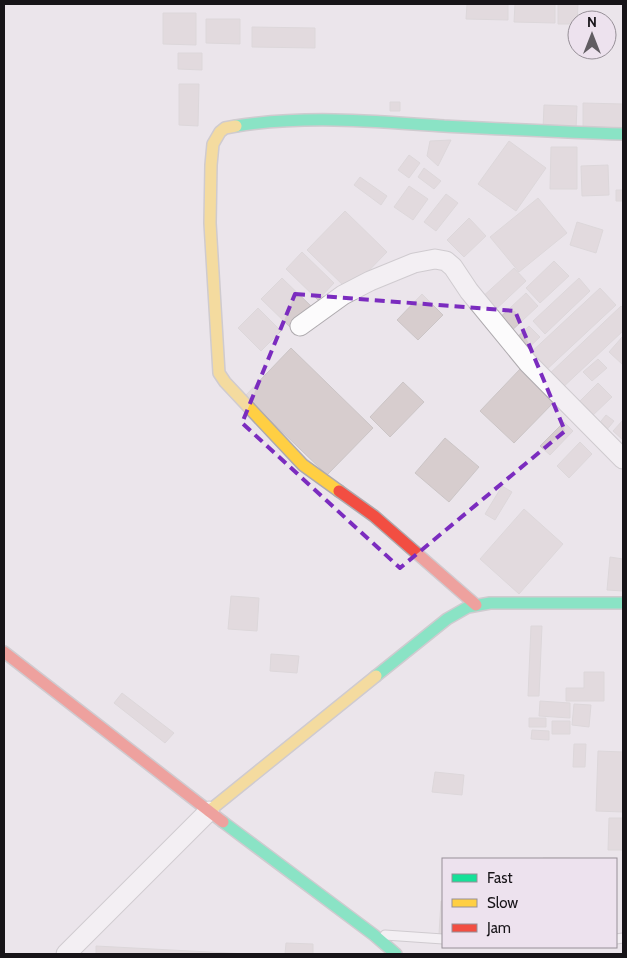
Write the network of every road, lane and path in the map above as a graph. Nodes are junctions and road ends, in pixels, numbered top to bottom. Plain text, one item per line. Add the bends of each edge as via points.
1 (623, 134) edge
2 (300, 326) dead end
3 (623, 460) edge
4 (623, 603) edge
5 (476, 605) junction
6 (4, 652) edge
7 (209, 811) junction
8 (374, 935) junction
9 (442, 939) edge
10 (66, 954) edge
11 (396, 954) edge

1 - 5 street via 301,120 234,125 220,132 213,144 210,233 219,373 236,396 302,465 374,516
2 - 3 street via 370,281 414,263 446,261 528,363
4 - 5 street
5 - 7 street via 447,619
6 - 7 street
7 - 8 street
7 - 10 street
8 - 9 lane
8 - 11 street

